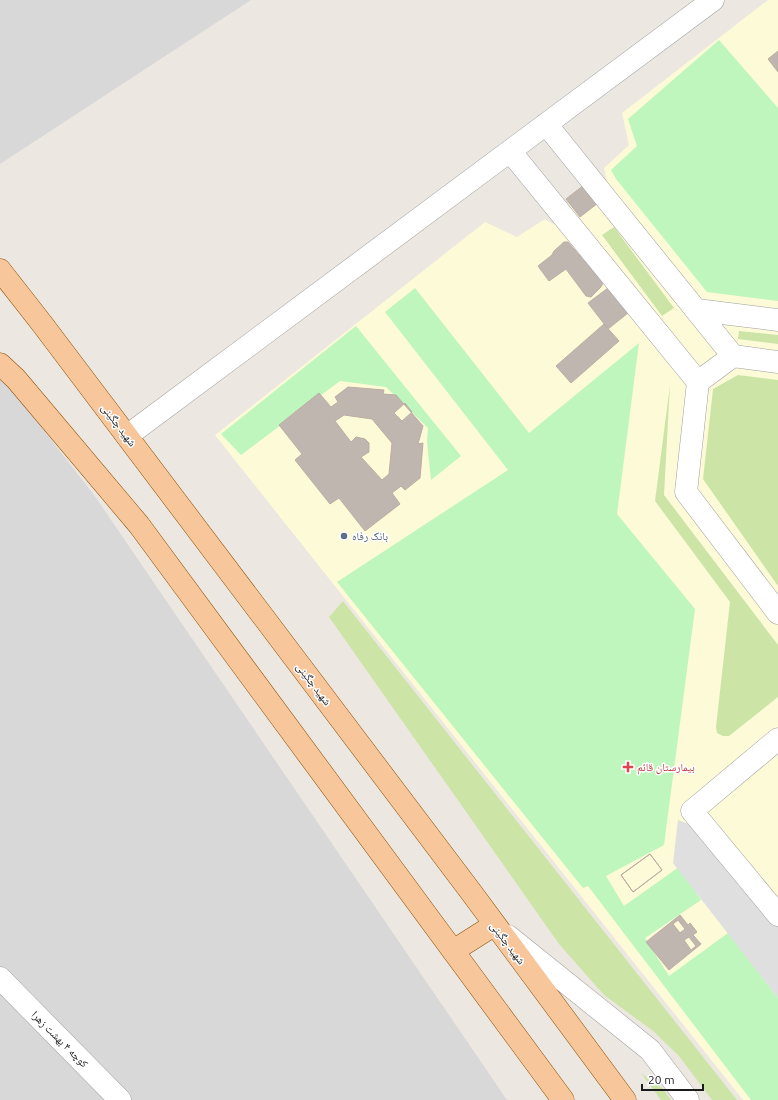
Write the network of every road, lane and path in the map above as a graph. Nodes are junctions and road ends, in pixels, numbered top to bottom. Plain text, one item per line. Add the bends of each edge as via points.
1 (713, 0) edge
2 (546, 124) junction
3 (510, 151) junction
4 (0, 270) edge
5 (697, 310) junction
6 (778, 320) edge
7 (733, 356) junction
8 (778, 362) edge
9 (0, 364) edge
10 (8, 378) edge
11 (698, 382) junction
12 (127, 436) junction
13 (778, 613) edge
14 (778, 739) edge
15 (778, 915) edge
16 (494, 925) junction
17 (453, 951) junction
18 (0, 978) edge
19 (120, 1100) edge
20 (563, 1100) edge
21 (625, 1100) edge
22 (688, 1100) edge

1 - 2 street
2 - 3 street
2 - 5 street
3 - 11 street
3 - 12 street
4 - 12 main road, شهید چگینی
5 - 6 street
5 - 7 street
7 - 8 street
7 - 11 street
9 - 10 main road
10 - 17 main road via 139,525
11 - 13 street via 686,492
12 - 16 main road, شهید چگینی
14 - 15 street via 692,811
16 - 17 main road
16 - 21 main road, شهید چگینی
16 - 22 street via 650,1050
17 - 20 main road
18 - 19 street, کوچه ۴ بهشت زهرا

